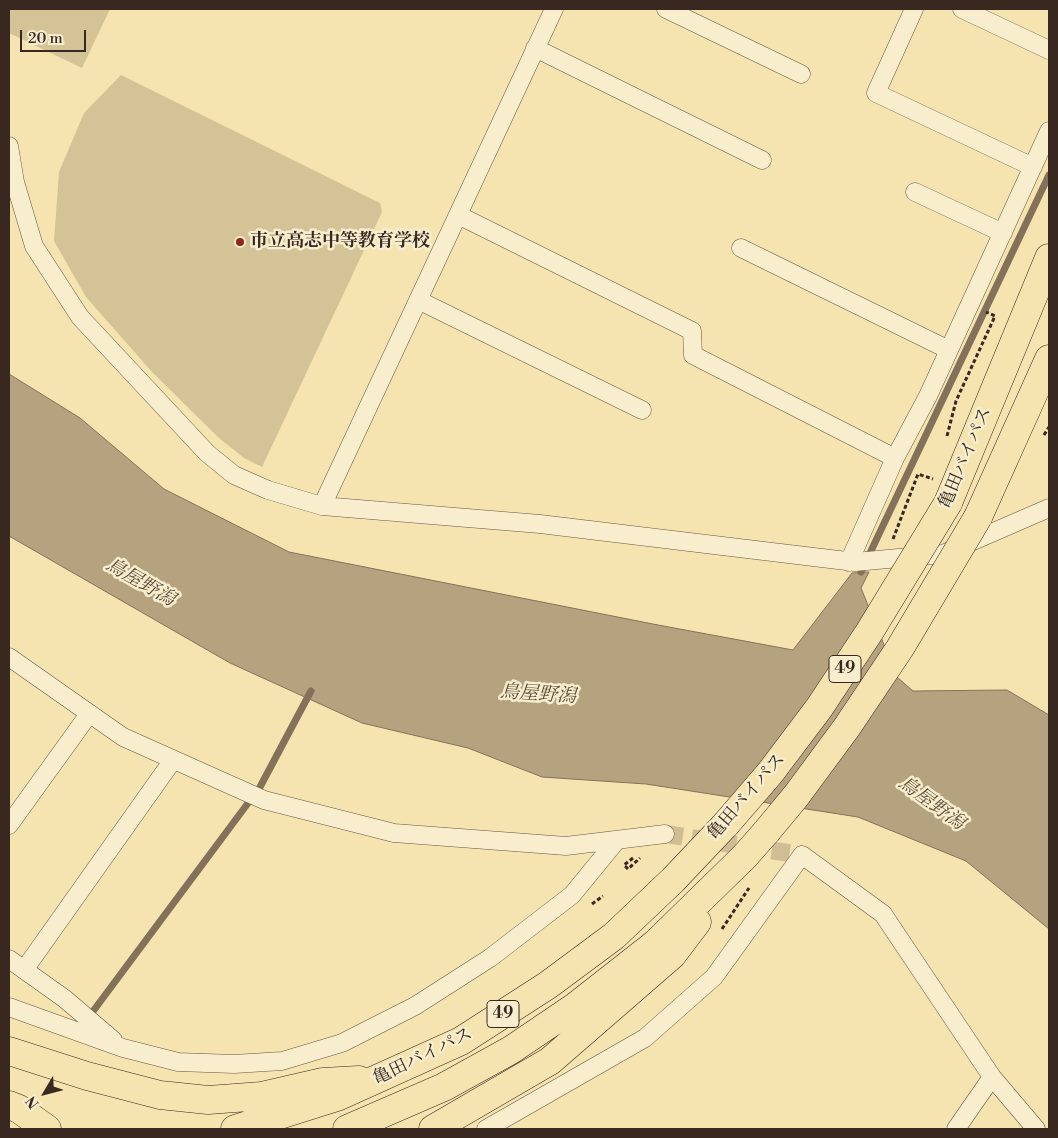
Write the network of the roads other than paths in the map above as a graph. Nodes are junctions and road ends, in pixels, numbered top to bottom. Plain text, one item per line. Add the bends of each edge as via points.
1 (554, 9) edge
2 (666, 9) edge
3 (914, 9) edge
4 (962, 9) edge
5 (535, 48) junction
6 (1049, 50) edge
7 (801, 74) dead end
8 (1049, 131) edge
9 (9, 146) edge
10 (762, 160) dead end
11 (1032, 167) junction
12 (915, 192) dead end
13 (458, 215) junction
14 (1003, 233) junction
15 (741, 248) dead end
16 (1049, 258) edge
17 (418, 300) junction
18 (949, 350) junction
19 (1049, 359) edge
20 (642, 410) dead end
21 (895, 458) junction
22 (322, 506) junction
23 (1049, 508) edge
24 (852, 562) junction
25 (11, 663) edge
26 (89, 714) junction
27 (173, 760) junction
28 (9, 825) edge
29 (665, 834) tunnel mouth
30 (617, 840) junction
31 (745, 856) junction
32 (9, 959) edge
33 (24, 970) junction
34 (9, 1007) edge
35 (123, 1048) junction
36 (9, 1050) edge
37 (992, 1077) junction
38 (378, 1079) junction
39 (9, 1105) edge
40 (47, 1129) edge
41 (235, 1129) edge
42 (347, 1129) edge
43 (433, 1129) edge
44 (486, 1129) edge
45 (956, 1129) edge
46 (1036, 1129) edge

1 - 5 street
2 - 7 street
3 - 11 street via 876,93
4 - 6 street
5 - 10 street
5 - 13 street
8 - 11 street
9 - 22 street via 15,182 34,246 80,317 207,454 234,475 268,490
11 - 14 street
12 - 14 street
13 - 17 street
13 - 21 street via 692,331 692,355
14 - 18 street
15 - 18 street
16 - 38 highway, 亀田バイパス / 49, bridge via 942,491 870,631 819,708 770,773 673,880 614,936 548,985 460,1041
17 - 20 street
17 - 22 street
18 - 21 street
19 - 31 highway, 亀田バイパス / 49, bridge via 978,517 900,648 796,796
21 - 24 street
22 - 24 street via 540,524
23 - 24 street via 943,554
25 - 26 street
26 - 27 street via 123,737
26 - 28 street
27 - 30 street via 264,800 394,833 566,846
27 - 33 street
29 - 30 street
30 - 35 street via 572,895 490,958 415,1006 342,1043 282,1061 234,1064 178,1062
31 - 42 highway, 亀田バイパス / 49 via 655,944 576,1006 511,1050 444,1088
31 - 43 highway via 665,962 550,1061
32 - 33 street
33 - 35 street
34 - 35 street
36 - 38 highway via 87,1076 150,1092 208,1100 262,1096 323,1082
37 - 44 street via 883,914 802,855 714,977 645,1038
37 - 45 street
37 - 46 street
38 - 41 highway, 亀田バイパス / 49 via 337,1097
39 - 40 highway

